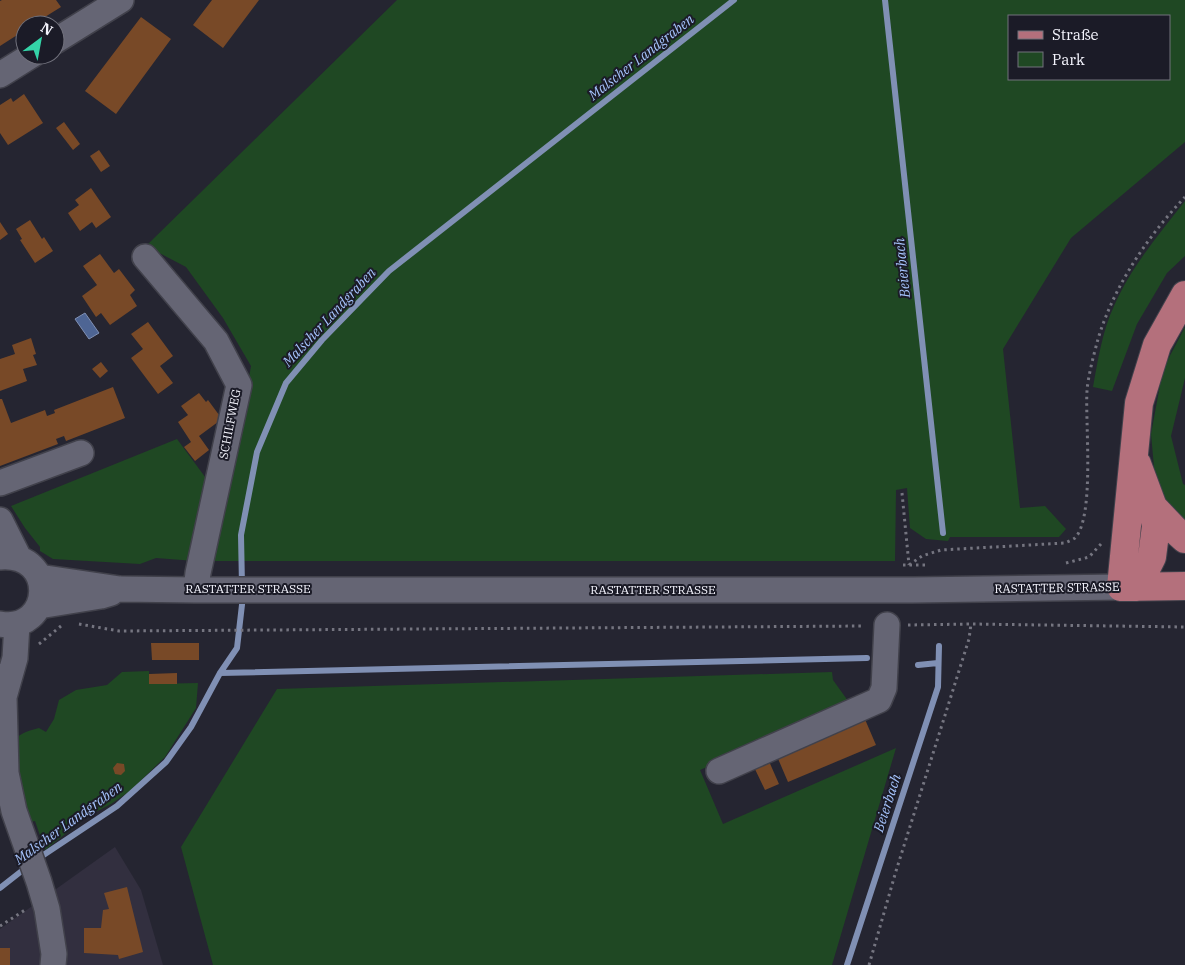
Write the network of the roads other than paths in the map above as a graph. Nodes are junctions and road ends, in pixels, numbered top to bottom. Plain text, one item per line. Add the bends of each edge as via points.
1 (121, 0) edge
2 (65, 35) edge
3 (16, 65) edge
4 (0, 75) edge
5 (145, 257) dead end
6 (1185, 295) edge
7 (81, 453) dead end
8 (1134, 458) junction
9 (0, 483) edge
10 (1153, 507) junction
11 (0, 520) edge
12 (1185, 539) edge
13 (9, 558) edge
14 (39, 577) junction
15 (1185, 586) edge
16 (1129, 587) junction
17 (120, 589) junction
18 (196, 590) junction
19 (39, 606) junction
20 (8, 624) edge
21 (887, 625) road end
22 (6, 677) edge
23 (2, 727) edge
24 (719, 771) dead end
25 (53, 965) edge

1 - 2 street
3 - 4 street
5 - 18 street, SCHILFWEG via 216,341 239,385
6 - 8 main road via 1157,345 1151,364 1139,403
7 - 9 street
8 - 10 main road
8 - 16 main road
10 - 12 main road
10 - 16 main road via 1156,526 1152,557
11 - 13 street
13 - 14 street via 35,569
14 - 17 street, RASTATTER STRASSE
14 - 19 street via 42,596
15 - 16 main road, RASTATTER STRASSE
16 - 18 street, RASTATTER STRASSE
17 - 18 street, RASTATTER STRASSE
17 - 19 street, RASTATTER STRASSE via 101,596
19 - 20 street via 26,620
20 - 22 street
21 - 24 street via 884,688 879,700
22 - 23 street
23 - 25 street via 14,812 47,909

